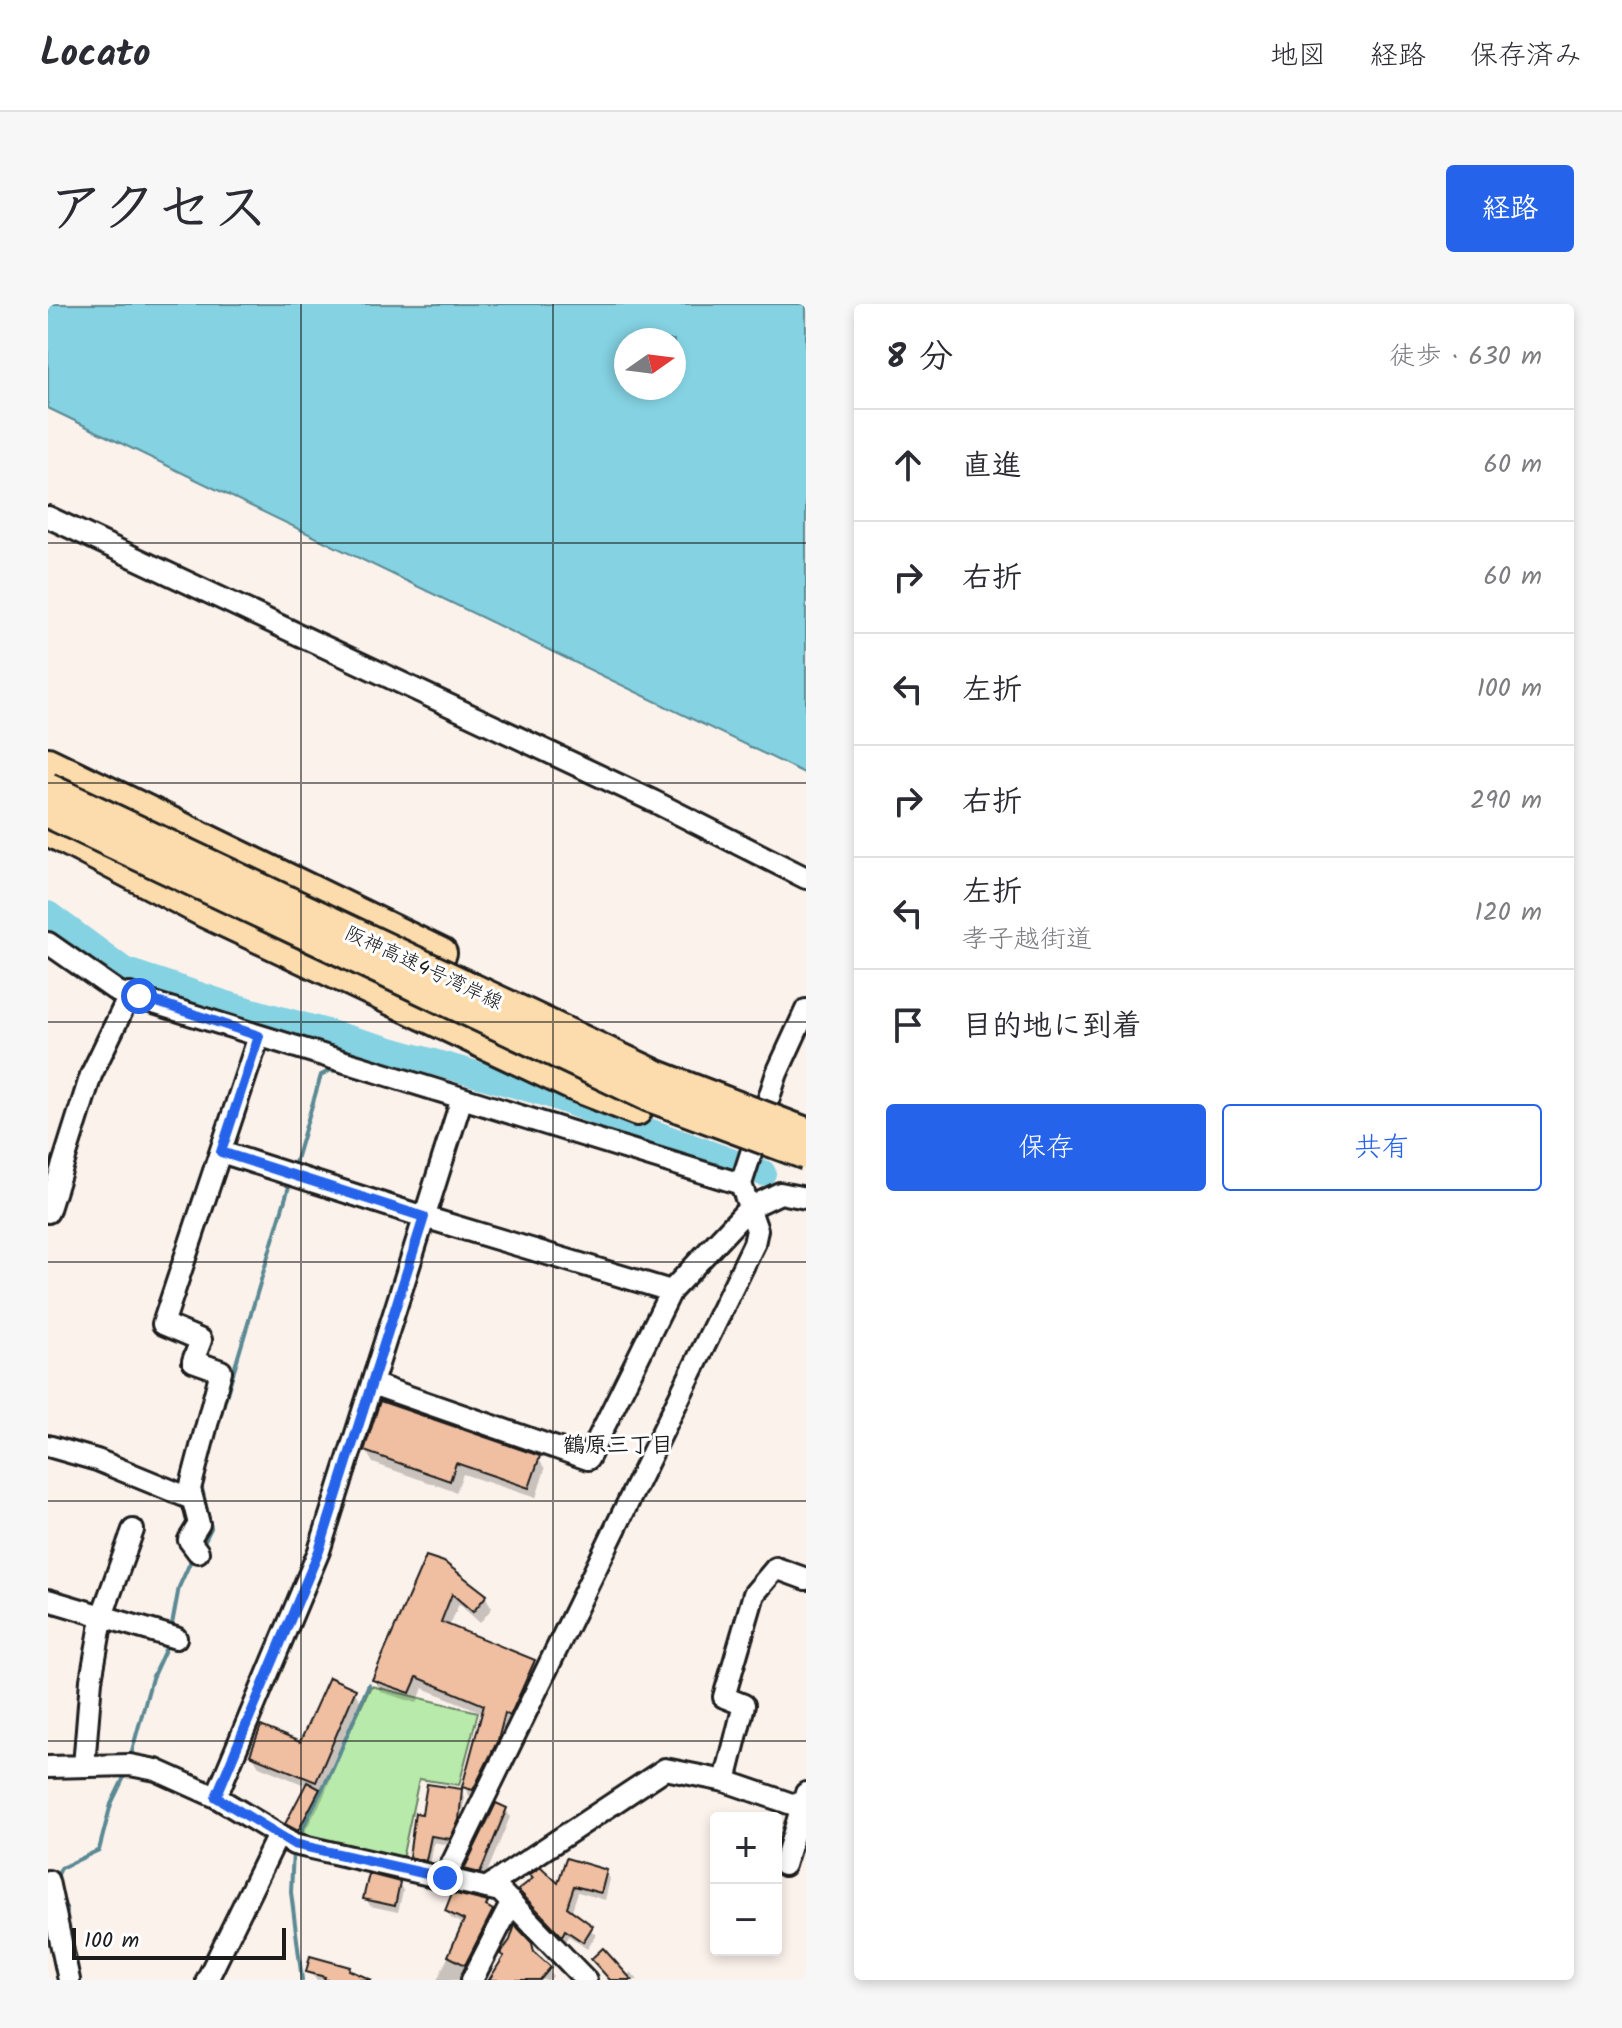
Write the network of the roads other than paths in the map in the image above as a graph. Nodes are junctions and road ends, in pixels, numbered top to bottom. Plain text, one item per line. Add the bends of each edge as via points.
1 (48, 517) edge
2 (48, 762) edge
3 (48, 788) edge
4 (48, 813) edge
5 (48, 831) edge
6 (806, 878) edge
7 (51, 950) edge
8 (130, 994) junction
9 (806, 1010) edge
10 (259, 1036) junction
11 (462, 1098) junction
12 (806, 1129) edge
13 (221, 1152) junction
14 (806, 1155) edge
15 (806, 1168) edge
16 (741, 1184) junction
17 (806, 1198) edge
18 (749, 1208) junction
19 (48, 1212) edge
20 (424, 1217) junction
21 (671, 1291) junction
22 (372, 1384) junction
23 (48, 1446) edge
24 (192, 1499) junction
25 (133, 1530) dead end
26 (198, 1552) dead end
27 (806, 1579) edge
28 (48, 1600) edge
29 (103, 1613) junction
30 (176, 1638) dead end
31 (84, 1766) junction
32 (48, 1767) edge
33 (725, 1781) junction
34 (216, 1797) junction
35 (804, 1803) edge
36 (278, 1835) junction
37 (784, 1865) dead end
38 (445, 1878) junction
39 (48, 1881) edge
40 (486, 1888) junction
41 (512, 1902) junction
42 (69, 1980) edge
43 (207, 1980) edge
44 (472, 1980) edge
45 (586, 1980) edge

1 - 6 street
2 - 12 highway, bridge via 442,953 597,1036
3 - 12 highway, 阪神高速4号湾岸線, bridge via 657,1075
4 - 14 highway, 阪神高速4号湾岸線, bridge via 647,1096
5 - 15 highway via 205,913 573,1086
7 - 8 street via 118,992
8 - 10 street
8 - 19 street via 91,1075
9 - 16 street via 777,1073
10 - 11 street
10 - 13 street
11 - 16 street
11 - 20 street
13 - 20 street
13 - 24 street via 163,1324 201,1340 193,1361 221,1371 190,1489
16 - 18 street
17 - 18 street via 780,1193
18 - 21 street
18 - 38 street via 757,1230 754,1244
20 - 21 street
20 - 22 street
21 - 22 street via 588,1459
22 - 34 street via 319,1551
23 - 24 street
24 - 26 street via 199,1524 189,1540
25 - 29 street
27 - 33 street via 776,1568 754,1594 724,1697 744,1705
28 - 29 street
29 - 30 street
29 - 31 street
31 - 32 street
31 - 34 street via 156,1770
33 - 35 street
33 - 40 street via 665,1769
34 - 36 street
35 - 37 street
36 - 38 street via 294,1844
36 - 43 street
38 - 40 street
39 - 42 street
40 - 41 street
41 - 44 street
41 - 45 street

